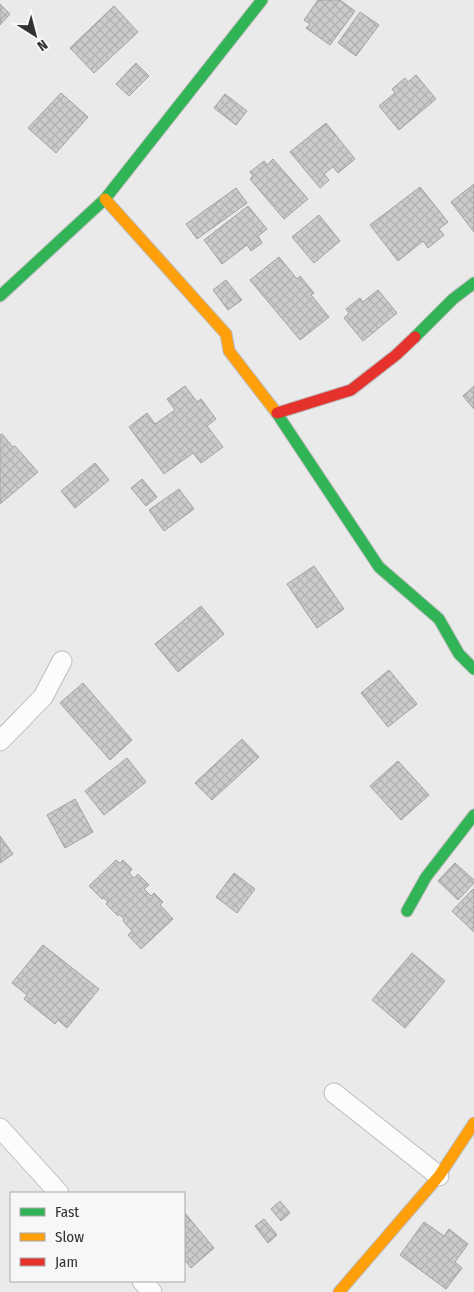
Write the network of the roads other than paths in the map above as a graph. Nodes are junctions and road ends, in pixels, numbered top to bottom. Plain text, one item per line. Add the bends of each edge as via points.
1 (262, 0) edge
2 (105, 199) junction
3 (474, 283) edge
4 (0, 296) edge
5 (277, 413) junction
6 (62, 661) dead end
7 (474, 669) edge
8 (0, 741) edge
9 (474, 815) edge
10 (407, 911) dead end
11 (334, 1093) dead end
12 (474, 1123) edge
13 (0, 1128) edge
14 (439, 1176) junction
15 (58, 1192) edge
16 (143, 1282) edge
17 (152, 1292) edge
18 (339, 1292) edge

1 - 2 street
2 - 4 street
2 - 5 street via 226,334 229,351
3 - 5 street via 396,355 351,390
5 - 7 street via 379,567 439,619 459,654
6 - 8 street via 43,697
9 - 10 street via 426,877
11 - 14 street
12 - 14 street
13 - 15 street
14 - 18 street
16 - 17 street

